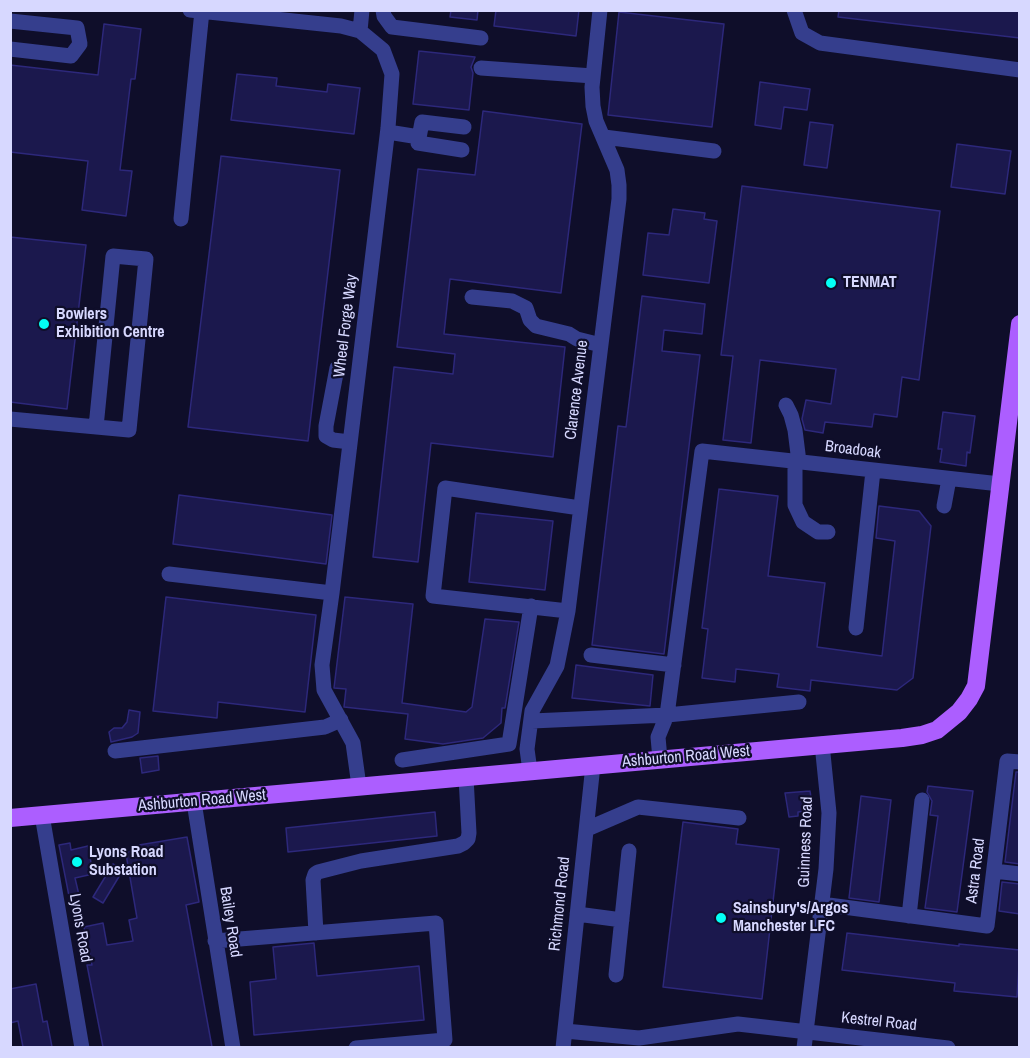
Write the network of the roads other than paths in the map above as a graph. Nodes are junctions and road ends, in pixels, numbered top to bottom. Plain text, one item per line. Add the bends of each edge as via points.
1 (362, 10) edge
2 (383, 10) edge
3 (600, 10) edge
4 (794, 10) edge
5 (196, 11) edge
6 (31, 16) edge
7 (10, 21) edge
8 (360, 31) junction
9 (481, 38) dead end
10 (10, 49) edge
11 (481, 68) dead end
12 (1020, 70) edge
13 (593, 76) junction
14 (464, 127) dead end
15 (388, 132) junction
16 (419, 137) junction
17 (604, 137) junction
18 (462, 150) dead end
19 (714, 151) dead end
20 (181, 219) dead end
21 (472, 297) dead end
22 (1020, 324) edge
23 (601, 345) junction
24 (337, 368) dead end
25 (1015, 389) edge
26 (786, 405) dead end
27 (10, 419) edge
28 (96, 427) junction
29 (350, 442) junction
30 (797, 462) junction
31 (873, 471) junction
32 (949, 478) junction
33 (1000, 484) junction
34 (944, 506) dead end
35 (580, 508) junction
36 (828, 532) dead end
37 (169, 574) dead end
38 (332, 593) junction
39 (531, 606) junction
40 (568, 611) junction
41 (856, 628) dead end
42 (591, 655) dead end
43 (674, 665) junction
44 (799, 702) dead end
45 (667, 715) junction
46 (341, 720) junction
47 (532, 721) junction
48 (822, 744) junction
49 (115, 751) dead end
50 (660, 759) junction
51 (402, 760) dead end
52 (1013, 762) edge
53 (593, 765) junction
54 (530, 771) junction
55 (466, 777) junction
56 (360, 786) junction
57 (922, 800) dead end
58 (194, 802) junction
59 (42, 815) junction
60 (10, 818) edge
61 (739, 818) dead end
62 (586, 829) junction
63 (629, 851) dead end
64 (994, 871) junction
65 (1020, 874) edge
66 (821, 904) junction
67 (578, 914) junction
68 (909, 916) junction
69 (622, 920) junction
70 (316, 933) junction
71 (215, 941) junction
72 (616, 975) dead end
73 (565, 1031) junction
74 (805, 1040) edge
75 (82, 1047) edge
76 (233, 1047) edge
77 (357, 1047) edge
78 (563, 1047) edge
79 (948, 1047) edge

1 - 8 street
2 - 9 street via 392,27
3 - 13 street, Clarence Avenue
4 - 12 street via 802,33 820,43
5 - 8 street, Wheel Forge Way
5 - 20 street, Wheel Forge Way
6 - 7 street
6 - 10 street via 77,28 80,44 71,56
8 - 15 street, Wheel Forge Way via 383,50 392,74
11 - 13 street
13 - 17 street, Clarence Avenue via 593,106
14 - 16 street via 422,122
15 - 16 street
15 - 29 street, Wheel Forge Way
16 - 18 street via 418,143
17 - 19 street
17 - 23 street, Clarence Avenue via 619,185
21 - 23 street via 512,301 526,308 536,326
22 - 25 main road, Ashburton Road West
23 - 35 street, Clarence Avenue
24 - 29 street via 326,436
25 - 33 main road, Ashburton Road West
26 - 30 street via 795,430
27 - 28 street
28 - 28 street via 129,430 146,260 113,256
29 - 38 street, Wheel Forge Way
30 - 31 street, Broadoak
30 - 36 street via 795,505 803,522 818,532
30 - 43 street, Broadoak via 702,451
31 - 32 street, Broadoak
31 - 41 street
32 - 33 street, Broadoak
32 - 34 street
33 - 48 main road, Ashburton Road West via 975,686 969,699 949,722 922,735
35 - 39 street via 445,488 433,596
35 - 40 street, Clarence Avenue
37 - 38 street
38 - 46 street, Wheel Forge Way via 321,677
39 - 40 street
39 - 51 street via 509,744
40 - 47 street, Clarence Avenue via 557,666 532,711
42 - 43 street
43 - 45 street
44 - 45 street
45 - 47 street
45 - 50 street via 658,737
46 - 49 street via 325,727
46 - 56 street, Wheel Forge Way via 354,742
47 - 54 street, Clarence Avenue via 527,749
48 - 50 main road, Ashburton Road West
48 - 66 street, Guinness Road via 829,813
50 - 53 main road, Ashburton Road West
52 - 64 street, Astra Road
53 - 54 main road, Ashburton Road West
53 - 62 street, Richmond Road
54 - 55 main road, Ashburton Road West
55 - 56 main road, Ashburton Road West
55 - 70 street via 468,839 458,846 318,872 313,880
56 - 58 main road, Ashburton Road West
57 - 68 street
58 - 59 main road, Ashburton Road West
58 - 71 street, Bailey Road
59 - 60 main road, Ashburton Road West
59 - 75 street, Lyons Road
61 - 62 street via 638,807
62 - 67 street, Richmond Road
63 - 69 street
64 - 65 street
64 - 68 street, Astra Road via 987,926
66 - 68 street, Astra Road
66 - 74 street, Guinness Road
67 - 69 street
67 - 73 street, Richmond Road
69 - 72 street
70 - 71 street
70 - 77 street via 436,923 445,1040
71 - 76 street, Bailey Road
73 - 74 street, Kestrel Road via 639,1038 738,1024
73 - 78 street, Richmond Road
74 - 79 street, Kestrel Road

